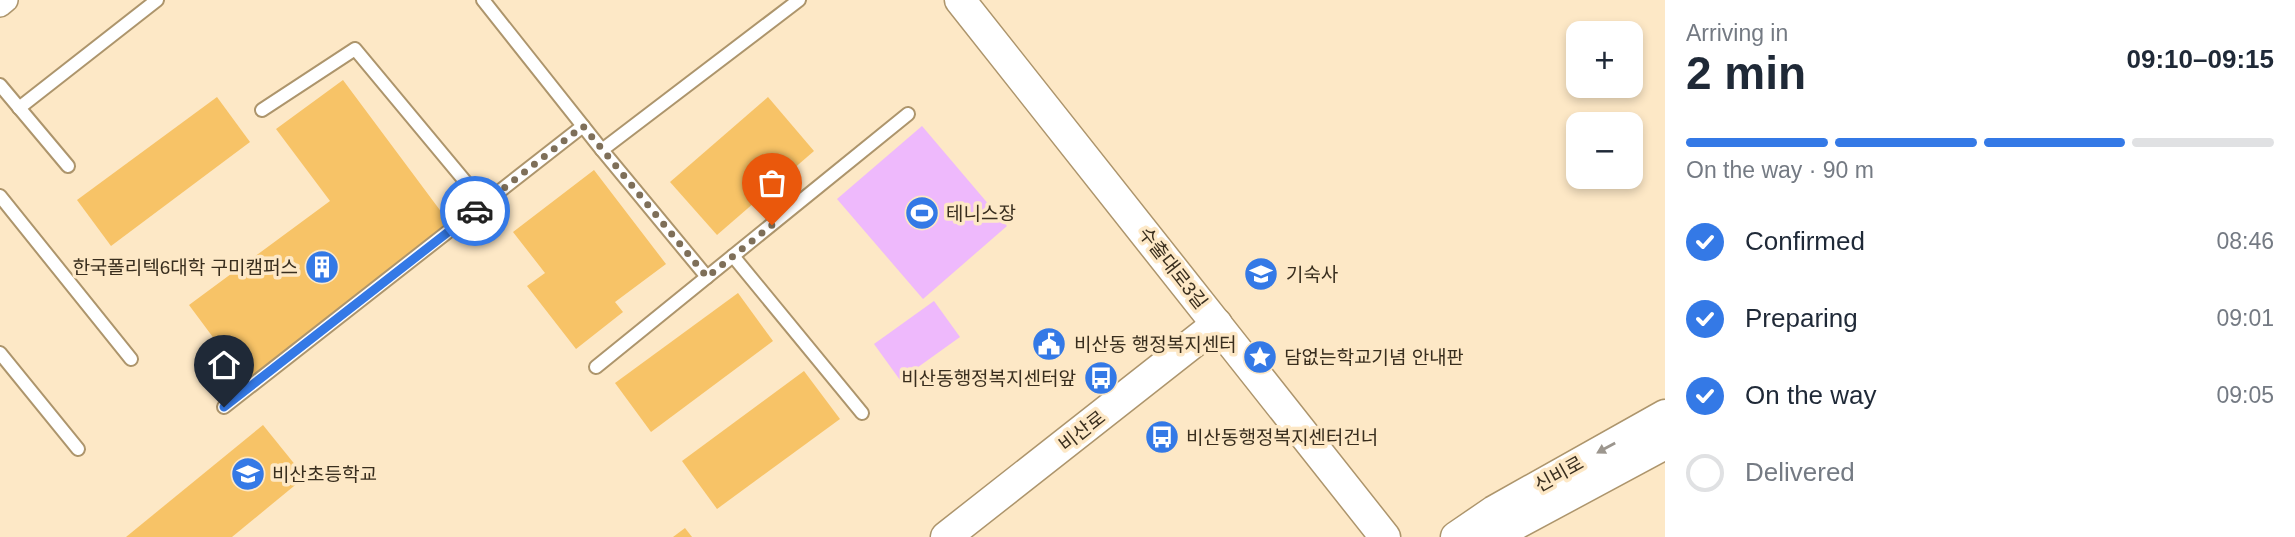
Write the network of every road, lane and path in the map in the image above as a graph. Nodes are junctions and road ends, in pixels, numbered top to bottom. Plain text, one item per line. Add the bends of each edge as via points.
1 (6, 0) edge
2 (157, 0) edge
3 (483, 0) edge
4 (799, 0) edge
5 (960, 0) edge
6 (0, 5) edge
7 (0, 85) edge
8 (19, 108) junction
9 (262, 110) dead end
10 (908, 114) dead end
11 (583, 126) junction
12 (602, 150) junction
13 (68, 166) dead end
14 (0, 196) edge
15 (484, 204) junction
16 (733, 256) junction
17 (707, 277) junction
18 (1217, 324) junction
19 (0, 353) edge
20 (131, 359) dead end
21 (596, 367) dead end
22 (224, 407) dead end
23 (862, 413) dead end
24 (1665, 415) edge
25 (1665, 444) edge
26 (78, 449) dead end
27 (946, 537) edge
28 (1385, 537) edge
29 (1456, 537) edge
30 (1492, 537) edge

1 - 6 street
2 - 8 lane
3 - 11 lane
4 - 12 lane
5 - 18 street, 수출대로3길
7 - 8 lane
8 - 13 lane
9 - 15 lane via 355,49
10 - 16 lane
11 - 12 lane
11 - 15 lane
12 - 17 lane
14 - 20 lane
15 - 22 lane
16 - 17 lane
16 - 23 lane
17 - 21 lane
18 - 27 street, 비산로
18 - 28 street, 수출대로3길
19 - 26 lane
24 -> 29 street, 신비로
25 - 30 street, 신비로

